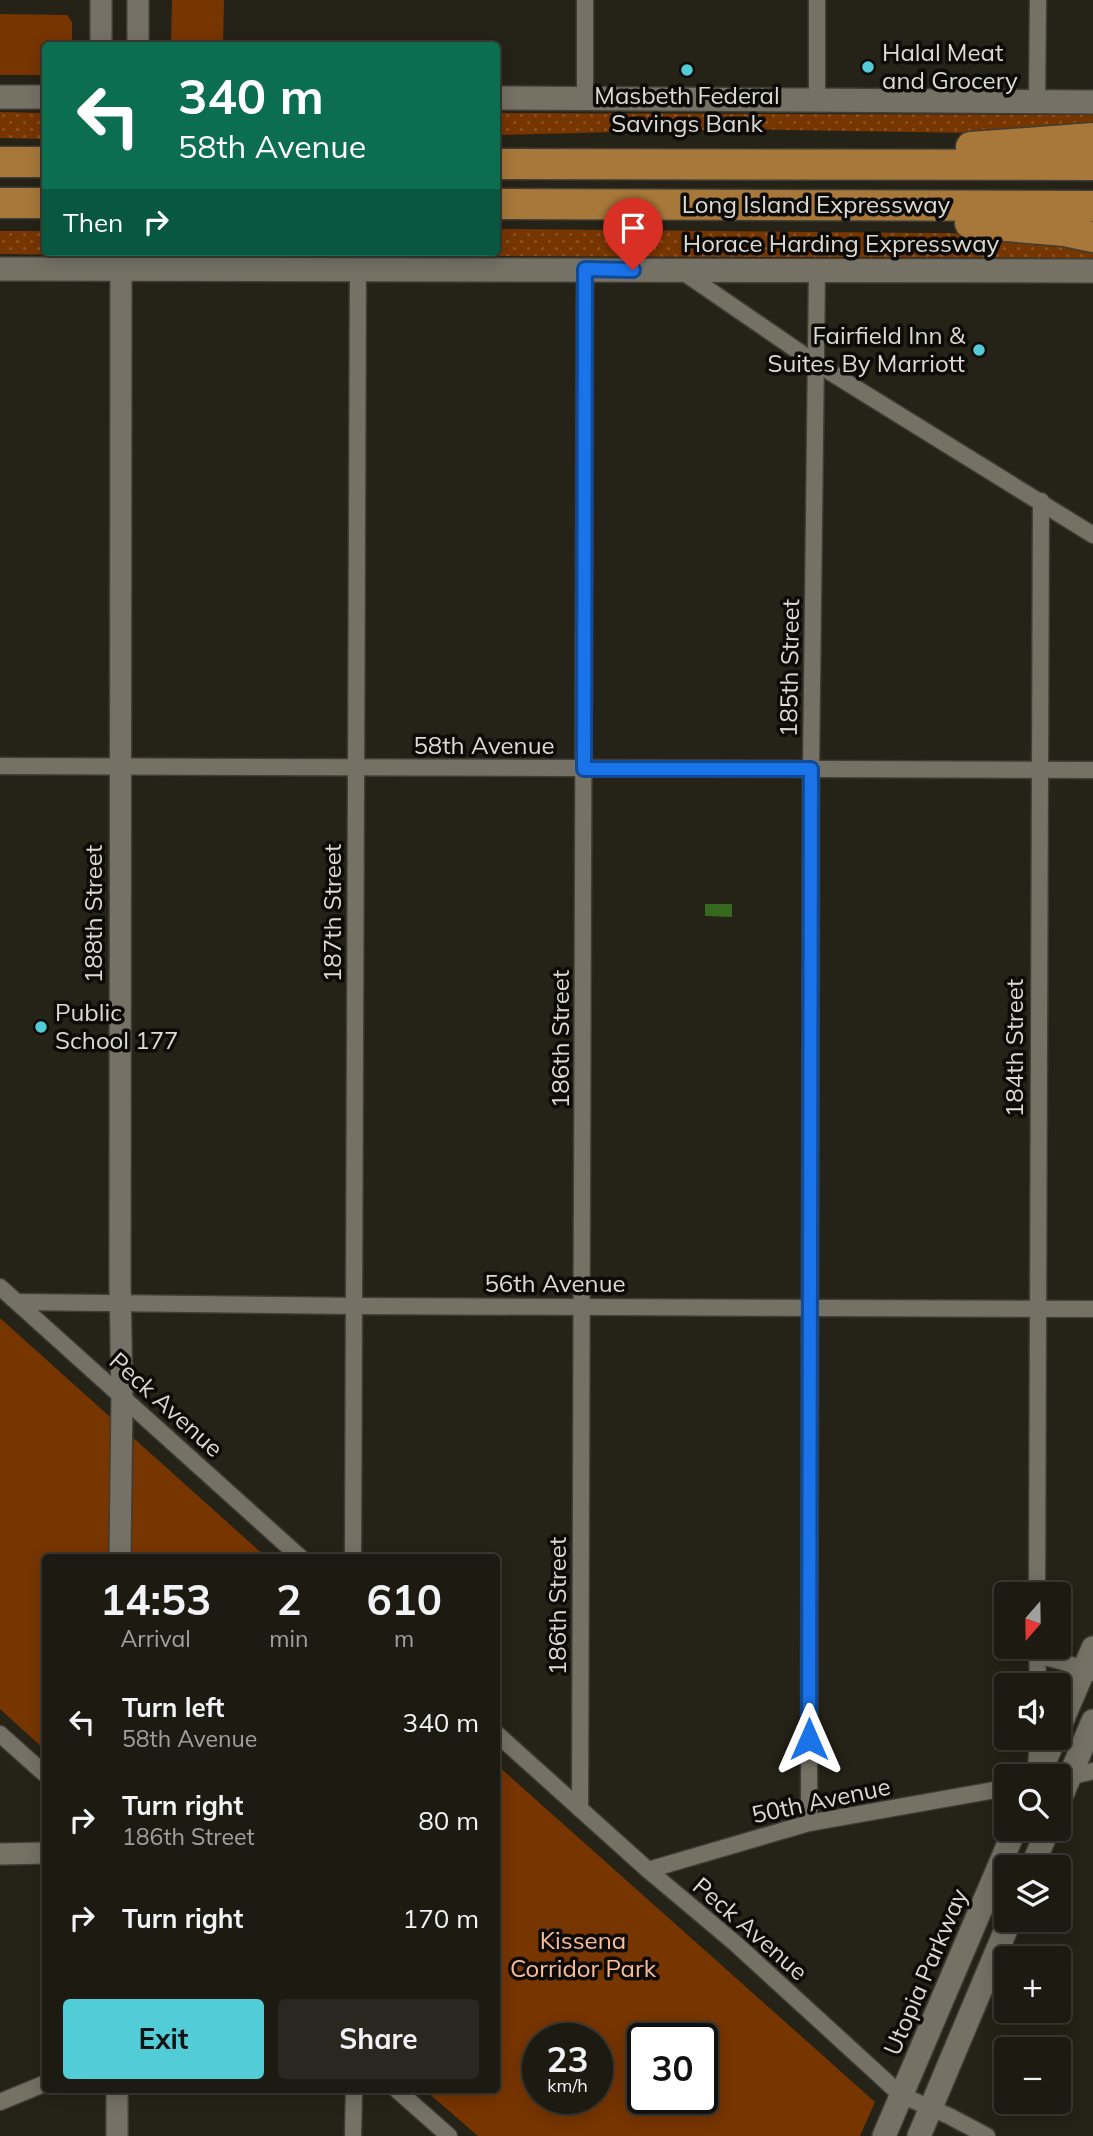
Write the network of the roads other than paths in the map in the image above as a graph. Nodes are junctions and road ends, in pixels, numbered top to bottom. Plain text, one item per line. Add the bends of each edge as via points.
1 (101, 0) edge
2 (138, 0) edge
3 (585, 0) edge
4 (817, 0) edge
5 (1038, 0) edge
6 (101, 42) edge
7 (138, 42) edge
8 (0, 97) edge
9 (42, 97) edge
10 (500, 98) edge
11 (585, 98) junction
12 (1037, 101) junction
13 (817, 102) junction
14 (1093, 102) edge
15 (1093, 138) edge
16 (0, 162) edge
17 (42, 162) edge
18 (500, 164) edge
19 (723, 164) junction
20 (1093, 165) edge
21 (0, 203) edge
22 (42, 203) edge
23 (500, 204) edge
24 (747, 205) junction
25 (1093, 206) edge
26 (1093, 237) edge
27 (128, 261) edge
28 (0, 269) edge
29 (358, 269) junction
30 (585, 269) junction
31 (680, 270) junction
32 (817, 270) junction
33 (1093, 271) edge
34 (817, 364) junction
35 (1041, 501) junction
36 (1093, 535) edge
37 (0, 766) edge
38 (120, 767) junction
39 (356, 768) junction
40 (584, 769) junction
41 (811, 769) junction
42 (1038, 770) junction
43 (1093, 770) edge
44 (0, 1287) edge
45 (18, 1302) junction
46 (120, 1303) junction
47 (354, 1307) junction
48 (582, 1307) junction
49 (810, 1308) junction
50 (1037, 1308) junction
51 (1093, 1309) edge
52 (122, 1397) junction
53 (120, 1554) edge
54 (297, 1554) edge
55 (353, 1554) edge
56 (1037, 1582) edge
57 (1093, 1648) edge
58 (1057, 1659) edge
59 (1088, 1672) edge
60 (1071, 1705) edge
61 (1093, 1721) edge
62 (0, 1734) edge
63 (500, 1737) edge
64 (1071, 1764) edge
65 (42, 1771) edge
66 (1093, 1771) edge
67 (1071, 1776) edge
68 (994, 1790) edge
69 (580, 1809) junction
70 (808, 1822) junction
71 (1010, 1841) edge
72 (42, 1853) edge
73 (0, 1854) edge
74 (648, 1870) junction
75 (1005, 1932) edge
76 (42, 2085) edge
77 (117, 2093) edge
78 (354, 2093) edge
79 (400, 2093) edge
80 (901, 2095) junction
81 (0, 2102) edge
82 (931, 2108) junction
83 (117, 2136) edge
84 (354, 2136) edge
85 (449, 2136) edge
86 (884, 2136) edge
87 (919, 2136) edge
88 (987, 2136) edge

1 - 6 street
2 - 7 street
3 - 11 street
4 - 13 street
5 - 12 street
8 - 9 main road
10 - 11 main road
11 - 13 main road
12 - 13 main road
12 - 14 main road
15 - 19 highway
16 - 17 highway
18 - 19 highway, Long Island Expressway
19 - 20 highway, Long Island Expressway
21 - 22 highway
23 - 24 highway, Long Island Expressway
24 - 25 highway, Long Island Expressway
24 - 26 highway
27 - 28 main road, Horace Harding Expressway
27 - 29 main road, Horace Harding Expressway
27 - 38 street, 188th Street
29 - 30 main road, Horace Harding Expressway
29 - 39 street, 187th Street
30 - 31 main road, Horace Harding Expressway
30 - 40 street, 186th Street
31 - 32 main road, Horace Harding Expressway
31 - 34 street
32 - 33 main road, Horace Harding Expressway
32 - 34 street, 185th Street
34 - 35 street
34 - 41 street, 185th Street
35 - 36 street
35 - 42 street, 184th Street
37 - 38 street, 58th Avenue
38 - 39 street, 58th Avenue
38 - 46 street, 188th Street
39 - 40 street, 58th Avenue
39 - 47 street, 187th Street
40 - 41 street, 58th Avenue
40 - 48 street, 186th Street
41 - 42 street, 58th Avenue
41 - 49 street, 185th Street
42 - 43 street, 58th Avenue
42 - 50 street, 184th Street
44 - 45 street, Peck Avenue
45 - 46 street, 56th Avenue
45 - 52 street, Peck Avenue
46 - 47 street, 56th Avenue
46 - 52 street, 188th Street
47 - 48 street, 56th Avenue
47 - 55 street, 187th Street
48 - 49 street, 56th Avenue
48 - 69 street, 186th Street
49 - 50 street, 56th Avenue
49 - 70 street, 185th Street
50 - 51 street, 56th Avenue
50 - 56 street, 184th Street
52 - 53 street, 188th Street
52 - 54 street, Peck Avenue
57 - 59 main road
58 - 59 street
59 - 60 main road
61 - 64 main road
62 - 65 street
63 - 69 street, Peck Avenue
66 - 67 street
68 - 70 street, 50th Avenue
69 - 74 street, Peck Avenue
70 - 74 street, 50th Avenue
71 - 80 main road, Utopia Parkway
72 - 73 street
74 - 80 street, Peck Avenue
75 - 82 main road
76 - 81 street
77 - 83 street
78 - 84 street
79 - 85 street
80 - 82 street, Peck Avenue
80 - 86 main road, Utopia Parkway
82 - 87 main road
82 - 88 street, Peck Avenue

